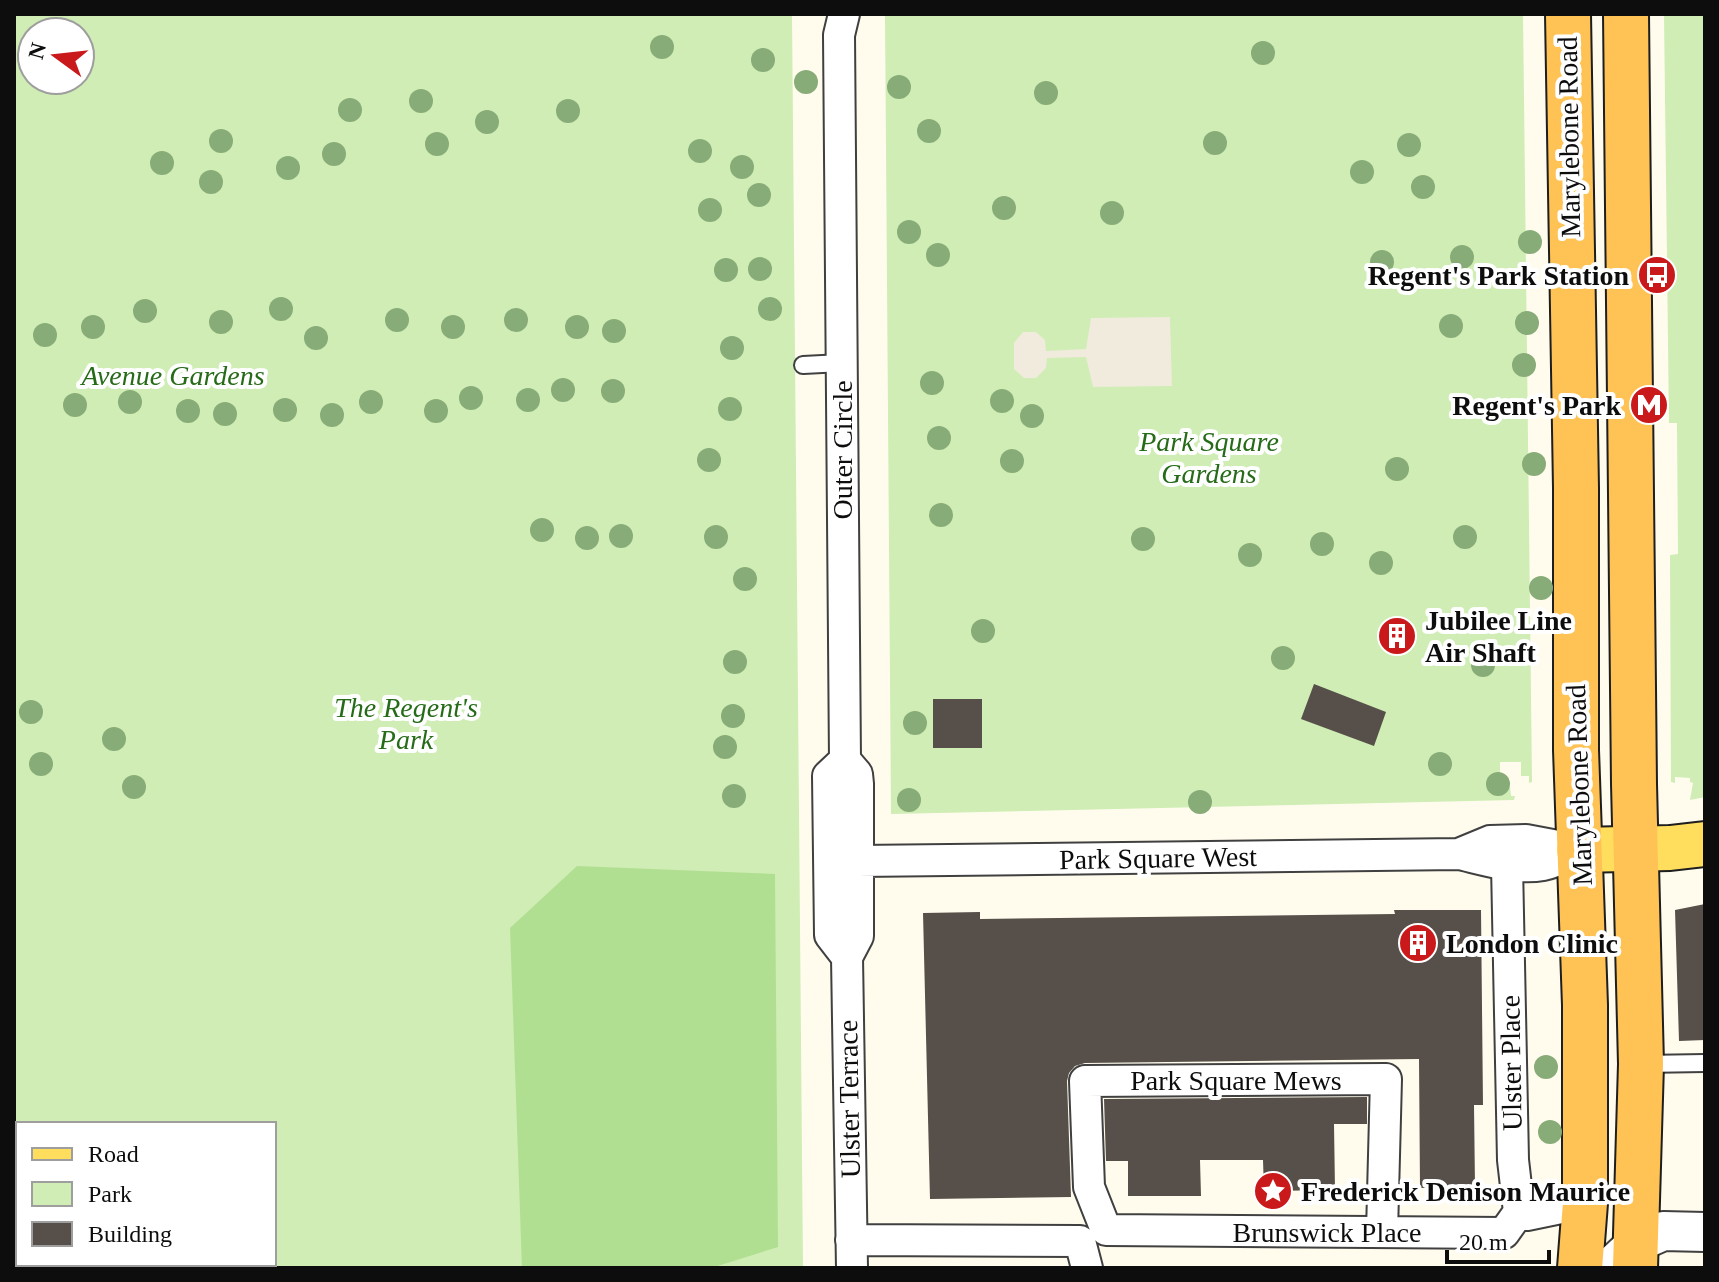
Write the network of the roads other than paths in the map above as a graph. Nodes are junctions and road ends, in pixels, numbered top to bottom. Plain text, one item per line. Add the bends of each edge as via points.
1 (1568, 14) edge
2 (1626, 14) edge
3 (839, 21) edge
4 (842, 363) junction
5 (803, 365) dead end
6 (845, 760) junction
7 (1705, 844) edge
8 (1638, 849) junction
9 (1579, 850) junction
10 (1459, 854) junction
11 (858, 861) junction
12 (1507, 865) junction
13 (847, 957) junction
14 (1705, 1063) edge
15 (1641, 1064) junction
16 (1585, 1203) junction
17 (1519, 1212) junction
18 (1382, 1232) junction
19 (1705, 1232) edge
20 (1091, 1246) edge
21 (852, 1254) edge
22 (1628, 1259) edge
23 (1580, 1268) edge

1 - 9 highway, Marylebone Road
2 - 8 highway, Marylebone Road
3 - 4 street, Outer Circle
4 - 5 lane
4 - 6 street, Outer Circle
6 - 11 street, Outer Circle via 857,774
6 - 13 street, Ulster Terrace via 828,776 830,935
7 - 8 main road, Park Square West
8 - 9 main road, Park Square West
8 - 15 highway, Marylebone Road
9 - 10 street, Park Square West via 1526,840 1490,841
9 - 12 street, Park Square West via 1544,865
9 - 16 highway, Marylebone Road
10 - 11 street, Park Square West
10 - 12 street, Park Square West
11 - 13 street, Ulster Terrace via 858,936
12 - 17 street, Ulster Place via 1513,1160
13 - 21 street, Ulster Terrace
14 - 15 lane
15 - 22 highway, Marylebone Road
16 - 17 street via 1527,1215
16 - 23 highway, Marylebone Road
17 - 18 street, Brunswick Place via 1504,1233
18 - 20 street, Brunswick Place
18 - 20 street, Park Square Mews via 1386,1079 1085,1081
19 - 22 street via 1663,1231
20 - 21 street, Brunswick Place

